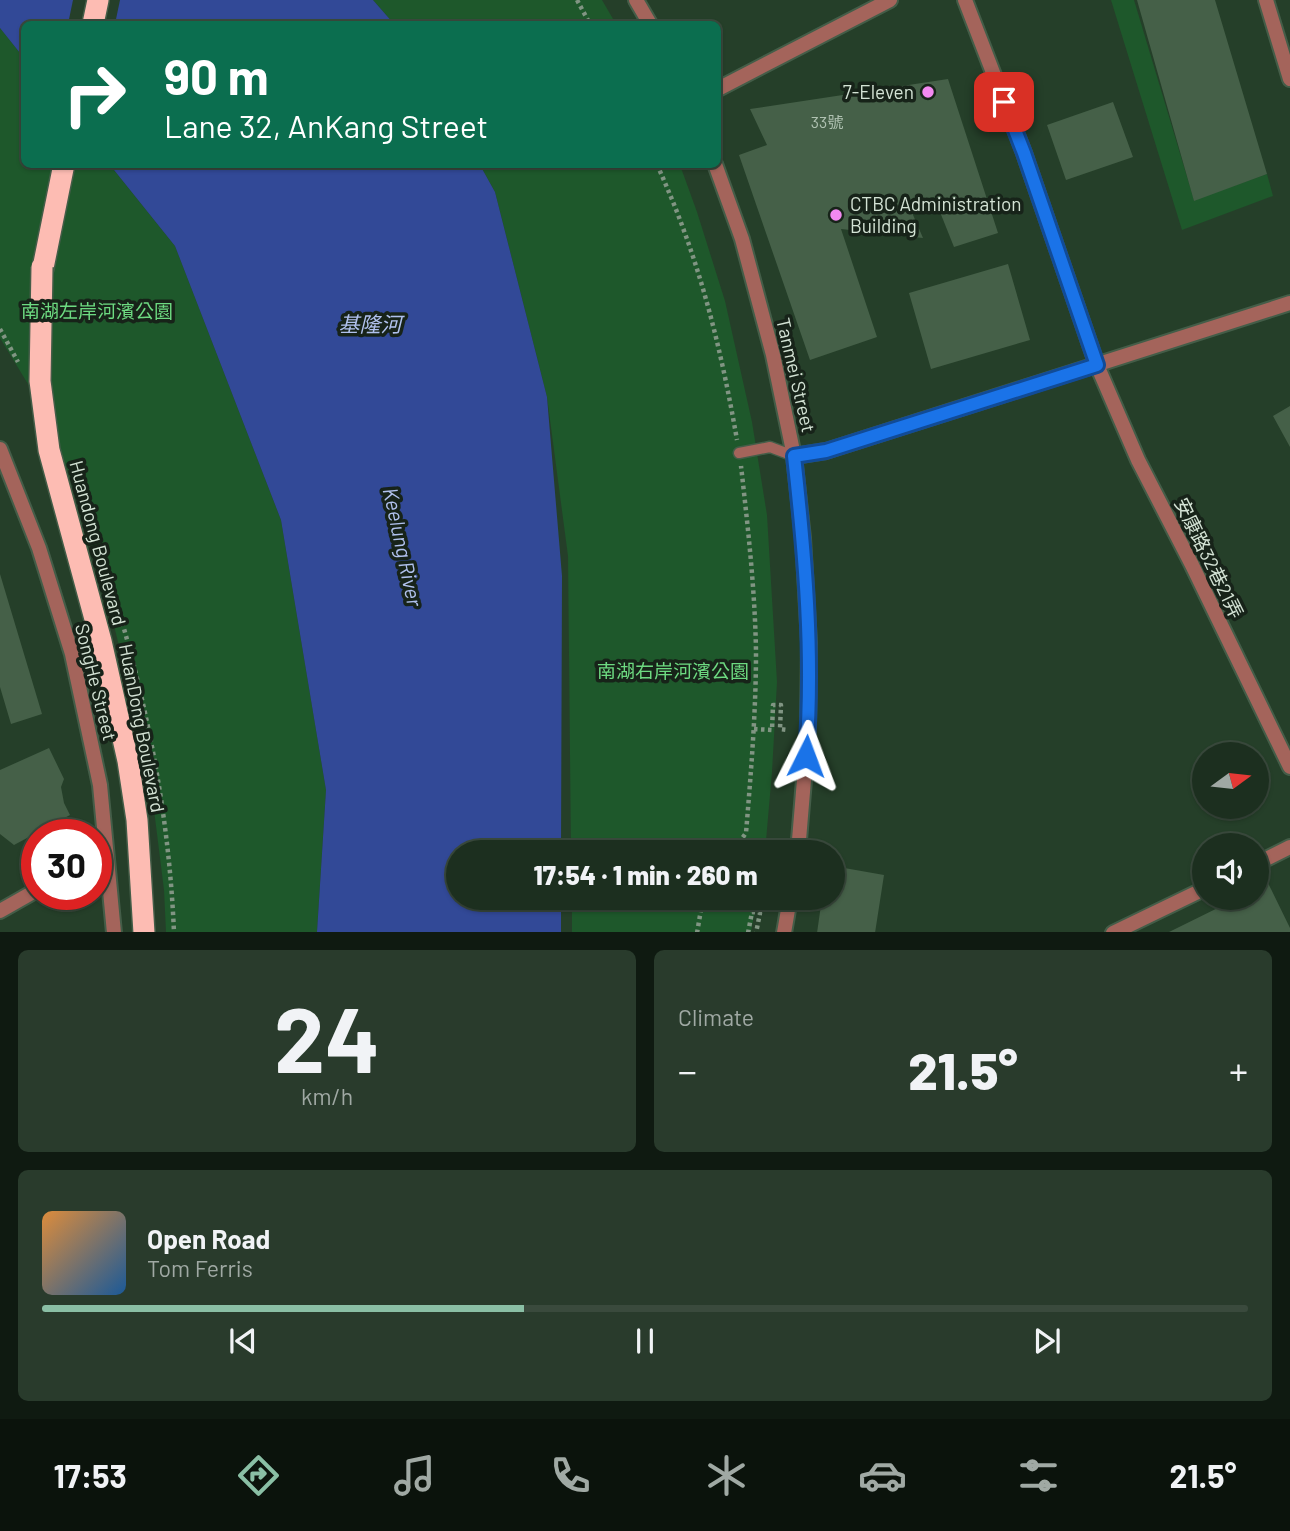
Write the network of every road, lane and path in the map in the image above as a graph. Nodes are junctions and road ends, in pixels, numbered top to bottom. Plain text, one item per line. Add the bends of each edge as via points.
1 (98, 0) edge
2 (577, 0) edge
3 (636, 0) edge
4 (890, 0) edge
5 (965, 0) edge
6 (1266, 0) edge
7 (94, 21) edge
8 (588, 21) edge
9 (648, 21) edge
10 (1290, 79) edge
11 (721, 87) edge
12 (63, 168) edge
13 (659, 168) edge
14 (716, 168) edge
15 (1290, 303) edge
16 (1097, 365) junction
17 (0, 449) edge
18 (740, 453) junction
19 (794, 456) junction
20 (754, 729) junction
21 (788, 730) dead end
22 (1290, 767) edge
23 (101, 819) edge
24 (741, 840) edge
25 (799, 840) edge
26 (1290, 847) edge
27 (1269, 858) edge
28 (1192, 895) edge
29 (21, 899) edge
30 (110, 910) edge
31 (700, 910) edge
32 (788, 910) edge
33 (0, 911) edge
34 (114, 932) edge
35 (144, 932) edge
36 (697, 932) edge
37 (748, 932) edge
38 (756, 932) edge
39 (784, 932) edge
40 (1115, 932) edge

1 - 7 highway
2 - 8 path
3 - 9 street
4 - 11 street
5 - 16 street, 安康路32巷21弄
6 - 10 street
12 - 35 highway, Huandong Boulevard, bridge via 41,267 40,381 49,450 128,761
13 - 18 path via 708,306
14 - 19 street, Tanmei Street via 742,239
15 - 16 street
16 - 19 street via 826,451
16 - 22 street, 安康路32巷21弄 via 1138,460
17 - 23 street, SongHe Street via 39,548 72,654 100,785
18 - 19 lane via 769,447
18 - 20 path via 756,651
19 - 25 street, Tanmei Street via 809,643 808,732
20 - 21 path via 772,730 773,705 781,705 780,729
20 - 24 path via 746,833
26 - 27 street
28 - 40 street
29 - 33 street
30 - 34 street, SongHe Street
31 - 36 path
32 - 39 street
37 - 38 path via 752,912 760,913

